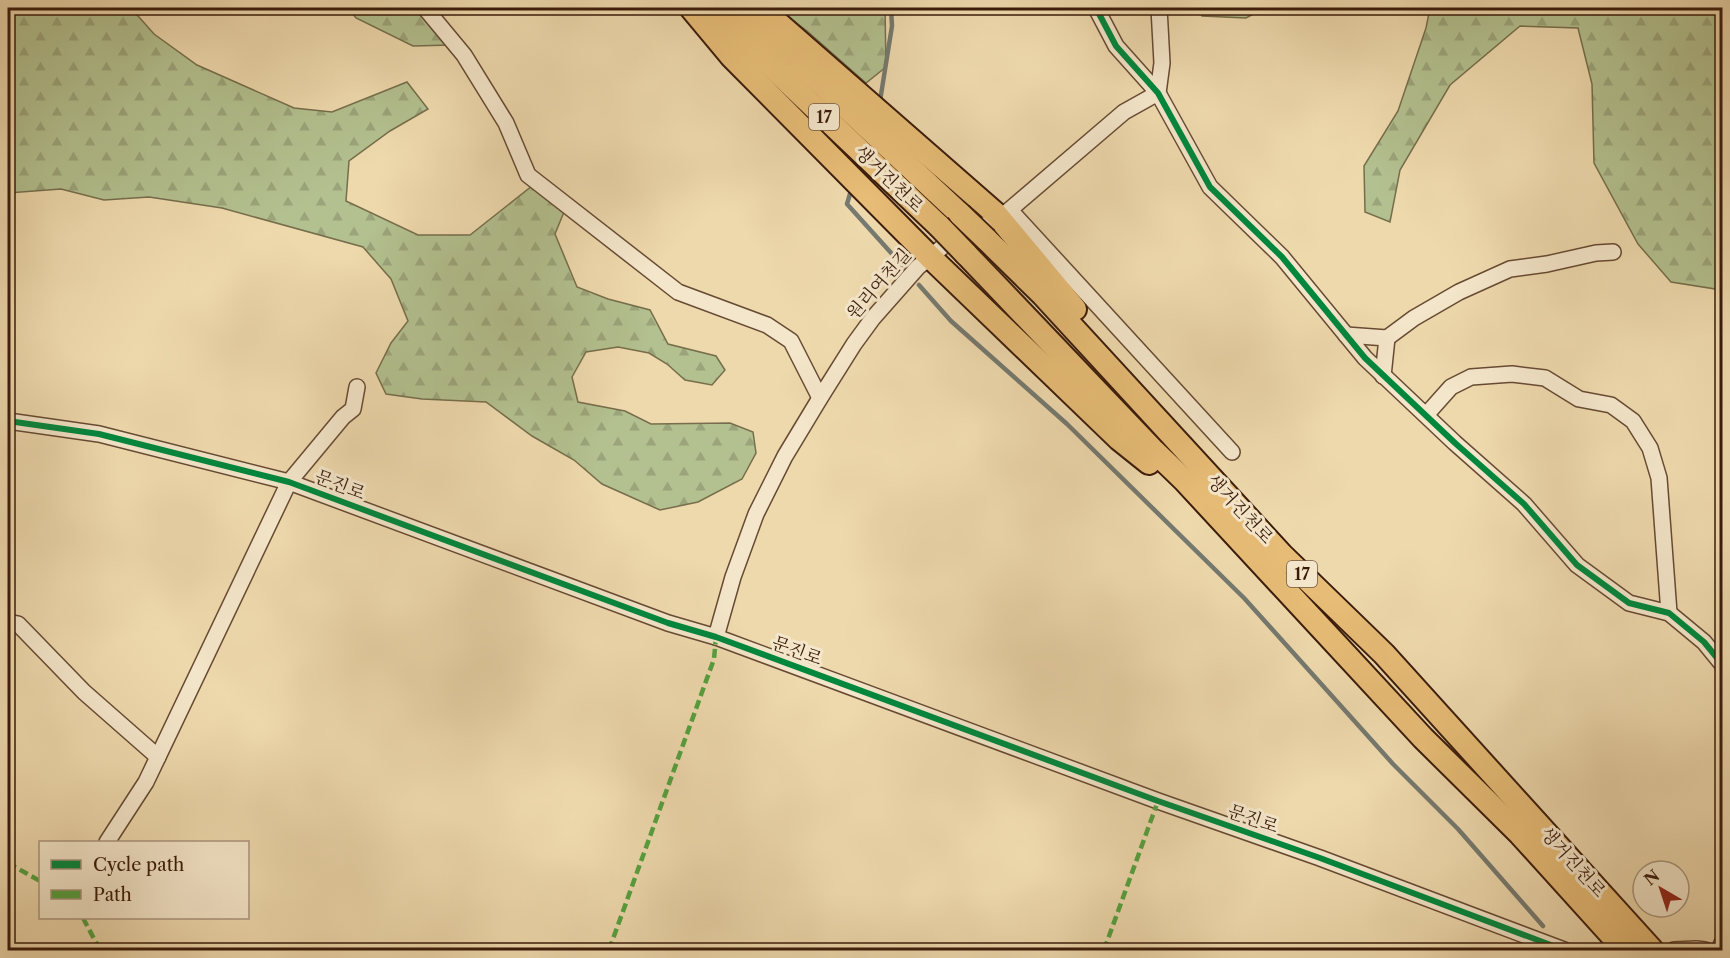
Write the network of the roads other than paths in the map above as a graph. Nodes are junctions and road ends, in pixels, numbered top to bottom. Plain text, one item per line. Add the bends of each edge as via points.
1 (425, 8) edge
2 (691, 8) edge
3 (710, 8) edge
4 (740, 8) edge
5 (757, 8) edge
6 (1096, 8) edge
7 (1159, 8) edge
8 (1158, 93) junction
9 (1005, 214) junction
10 (1613, 252) dead end
11 (930, 256) junction
12 (1346, 335) junction
13 (1387, 338) junction
14 (1383, 376) junction
15 (357, 387) dead end
16 (820, 398) junction
17 (1426, 415) junction
18 (8, 421) edge
19 (1232, 452) dead end
20 (289, 482) junction
21 (1226, 494) junction
22 (1238, 538) junction
23 (1669, 613) junction
24 (8, 622) edge
25 (716, 637) junction
26 (1722, 664) edge
27 (158, 757) junction
28 (108, 841) edge
29 (1608, 916) junction
30 (1722, 943) edge
31 (1564, 951) edge
32 (1625, 951) edge
33 (1652, 951) edge
34 (1674, 951) edge
35 (1704, 951) edge
36 (1719, 951) edge

1 - 16 street via 482,84 506,123 528,175 678,292 767,325 791,341
2 - 11 highway via 731,56
3 - 22 highway, 생거진천로 / 17, bridge via 939,226
4 - 21 highway, 생거진천로 / 17, bridge via 986,239
5 - 9 highway
6 - 8 street via 1116,46
7 - 8 street via 1162,63
8 - 9 street, 원리여천길 via 1124,112
8 - 12 street via 1210,187 1282,257
9 - 11 street, 원리여천길 via 951,240
9 - 19 street
9 - 21 highway
10 - 13 street via 1510,269 1459,292
11 - 16 street, 원리여천길 via 867,327
11 - 22 highway via 1119,439
12 - 13 street
12 - 14 street
13 - 14 street
14 - 17 street
15 - 20 street via 353,409
16 - 25 street, 원리여천길 via 756,514
17 - 23 street via 1524,504 1577,564 1629,603
17 - 23 street via 1451,387 1471,376 1512,374 1545,378 1579,399 1611,405 1633,421 1650,448 1659,478
18 - 20 street, 문진로 via 99,434
20 - 25 street, 문진로 via 668,623
20 - 27 street
21 - 29 highway, 생거진천로 / 17 via 1282,555 1384,654
22 - 29 highway, 생거진천로 / 17 via 1423,738
23 - 26 street via 1704,642
24 - 27 street via 18,624 84,692
25 - 31 street, 문진로
27 - 28 street
29 - 32 highway, 17
29 - 33 highway, 17
30 - 36 street
34 - 35 street

